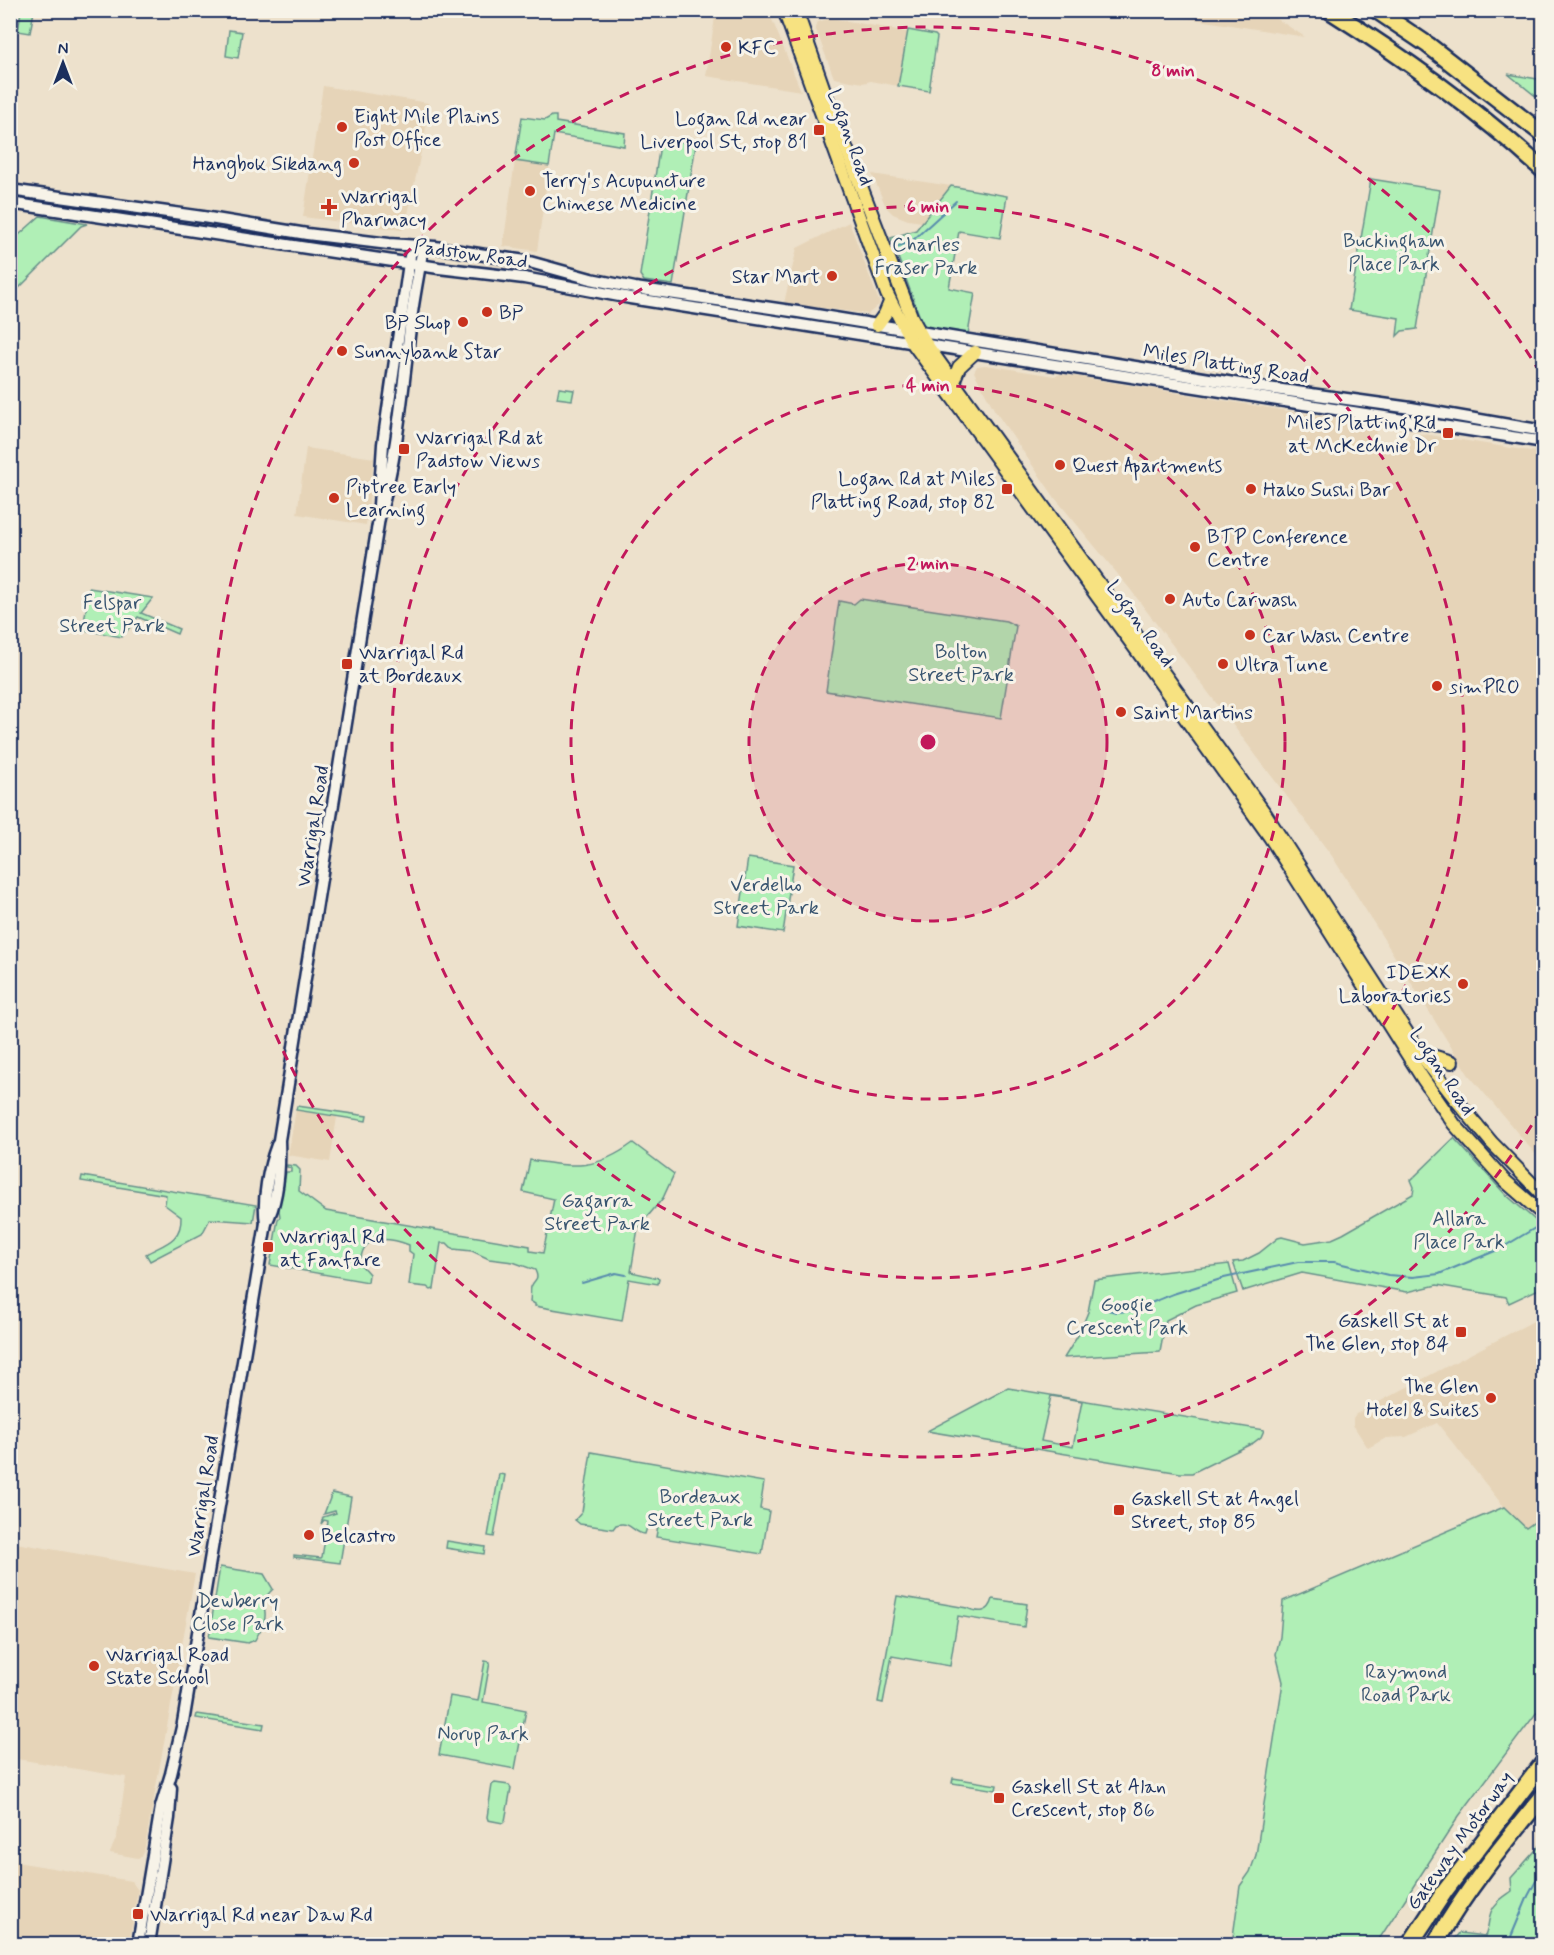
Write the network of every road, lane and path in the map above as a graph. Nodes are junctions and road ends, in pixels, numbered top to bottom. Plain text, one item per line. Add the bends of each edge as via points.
1 (784, 10) edge
2 (796, 10) edge
3 (1329, 10) edge
4 (1376, 10) edge
5 (1544, 135) edge
6 (1544, 171) edge
7 (10, 190) edge
8 (10, 203) edge
9 (411, 245) junction
10 (423, 246) junction
11 (408, 263) junction
12 (420, 265) junction
13 (890, 302) junction
14 (877, 325) junction
15 (904, 329) junction
16 (915, 337) junction
17 (926, 344) junction
18 (975, 352) junction
19 (953, 382) junction
20 (1544, 431) edge
21 (1544, 442) edge
22 (379, 518) junction
23 (1422, 1056) junction
24 (1452, 1062) dead end
25 (1544, 1196) edge
26 (1544, 1215) edge
27 (1544, 1762) edge
28 (1544, 1795) edge
29 (155, 1872) junction
30 (138, 1944) edge
31 (148, 1944) edge
32 (1410, 1944) edge
33 (1435, 1944) edge

1 - 13 main road, Logan Road
2 - 16 main road, Logan Road via 911,316
3 - 6 highway via 1435,82
4 - 5 highway
7 - 9 main road, Padstow Road via 307,234
8 - 11 main road, Padstow Road
9 - 10 main road, Padstow Road
9 - 11 main road, Warrigal Road
10 - 12 main road, Warrigal Road
10 - 14 main road, Padstow Road via 526,261 635,288
11 - 12 main road, Padstow Road
11 - 22 main road, Warrigal Road via 383,444
12 - 16 main road, Padstow Road
12 - 22 main road, Warrigal Road via 395,454
13 - 14 main road
13 - 15 main road, Logan Road
14 - 15 main road, Padstow Road
15 - 16 main road, Logan Road
16 - 17 main road, Logan Road
16 - 20 main road, Miles Platting Road via 1412,408
16 - 26 main road, Logan Road via 1270,837 1442,1107 1488,1164
17 - 18 main road, Miles Platting Road
17 - 19 main road, Logan Road
18 - 19 main road via 958,367
18 - 21 main road, Miles Platting Road
19 - 23 main road, Logan Road via 1266,815
22 - 29 main road, Warrigal Road via 185,1712
23 - 24 main road
23 - 25 main road, Logan Road via 1492,1143
27 - 32 highway, Gateway Motorway via 1445,1891
28 - 33 highway, Gateway Motorway via 1472,1888
29 - 30 main road, Warrigal Road
29 - 31 main road, Warrigal Road

